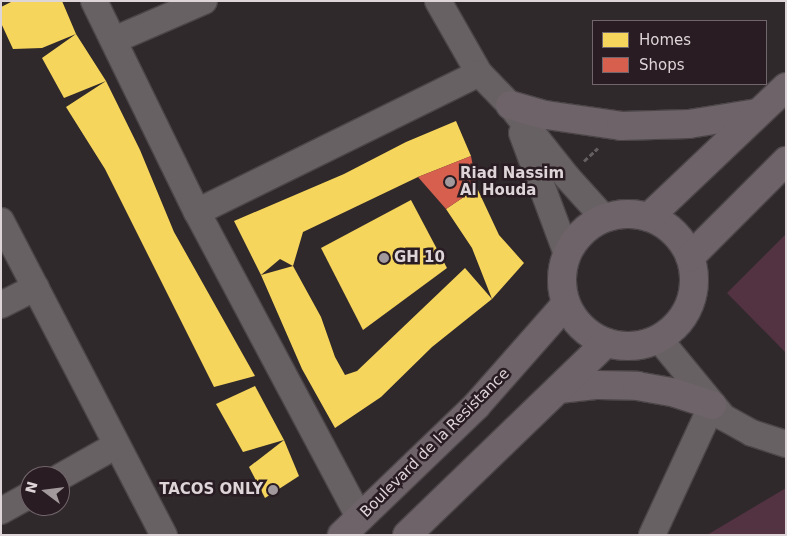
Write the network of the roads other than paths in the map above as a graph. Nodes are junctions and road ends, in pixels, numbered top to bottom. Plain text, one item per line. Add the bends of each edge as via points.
1 (94, 1) edge
2 (204, 1) edge
3 (438, 1) edge
4 (114, 40) junction
5 (479, 72) junction
6 (786, 87) edge
7 (512, 109) junction
8 (757, 113) junction
9 (786, 161) edge
10 (197, 212) junction
11 (649, 216) junction
12 (604, 218) junction
13 (1, 221) edge
14 (566, 254) junction
15 (690, 257) junction
16 (36, 287) junction
17 (566, 304) junction
18 (1, 305) edge
19 (658, 339) junction
20 (606, 343) junction
21 (559, 389) junction
22 (712, 405) junction
23 (786, 444) edge
24 (118, 445) junction
25 (70, 472) edge
26 (20, 500) edge
27 (1, 511) edge
28 (351, 526) edge
29 (164, 535) edge
30 (407, 535) edge
31 (652, 535) edge

1 - 4 street
2 - 4 street
3 - 5 street
4 - 10 street
5 - 7 street
5 - 10 street
6 - 8 main road
7 - 8 main road via 621,126 690,124
7 - 12 street
7 - 14 street
8 - 11 main road
9 - 15 main road
10 - 28 street
11 - 12 main road via 626,214
11 - 15 main road via 681,239
12 - 14 main road via 588,226
13 - 16 street
14 - 17 main road via 562,271
15 - 19 main road via 694,276 686,313 674,328
16 - 18 street
16 - 24 street
17 - 20 main road via 575,320 589,334
17 - 28 main road, Boulevard de la Resistance via 476,406
19 - 20 main road via 641,345
19 - 22 street
20 - 21 main road
21 - 22 main road via 636,386 675,393
21 - 30 main road
22 - 23 street via 737,426
22 - 31 street
24 - 25 street
24 - 29 street
26 - 27 street

